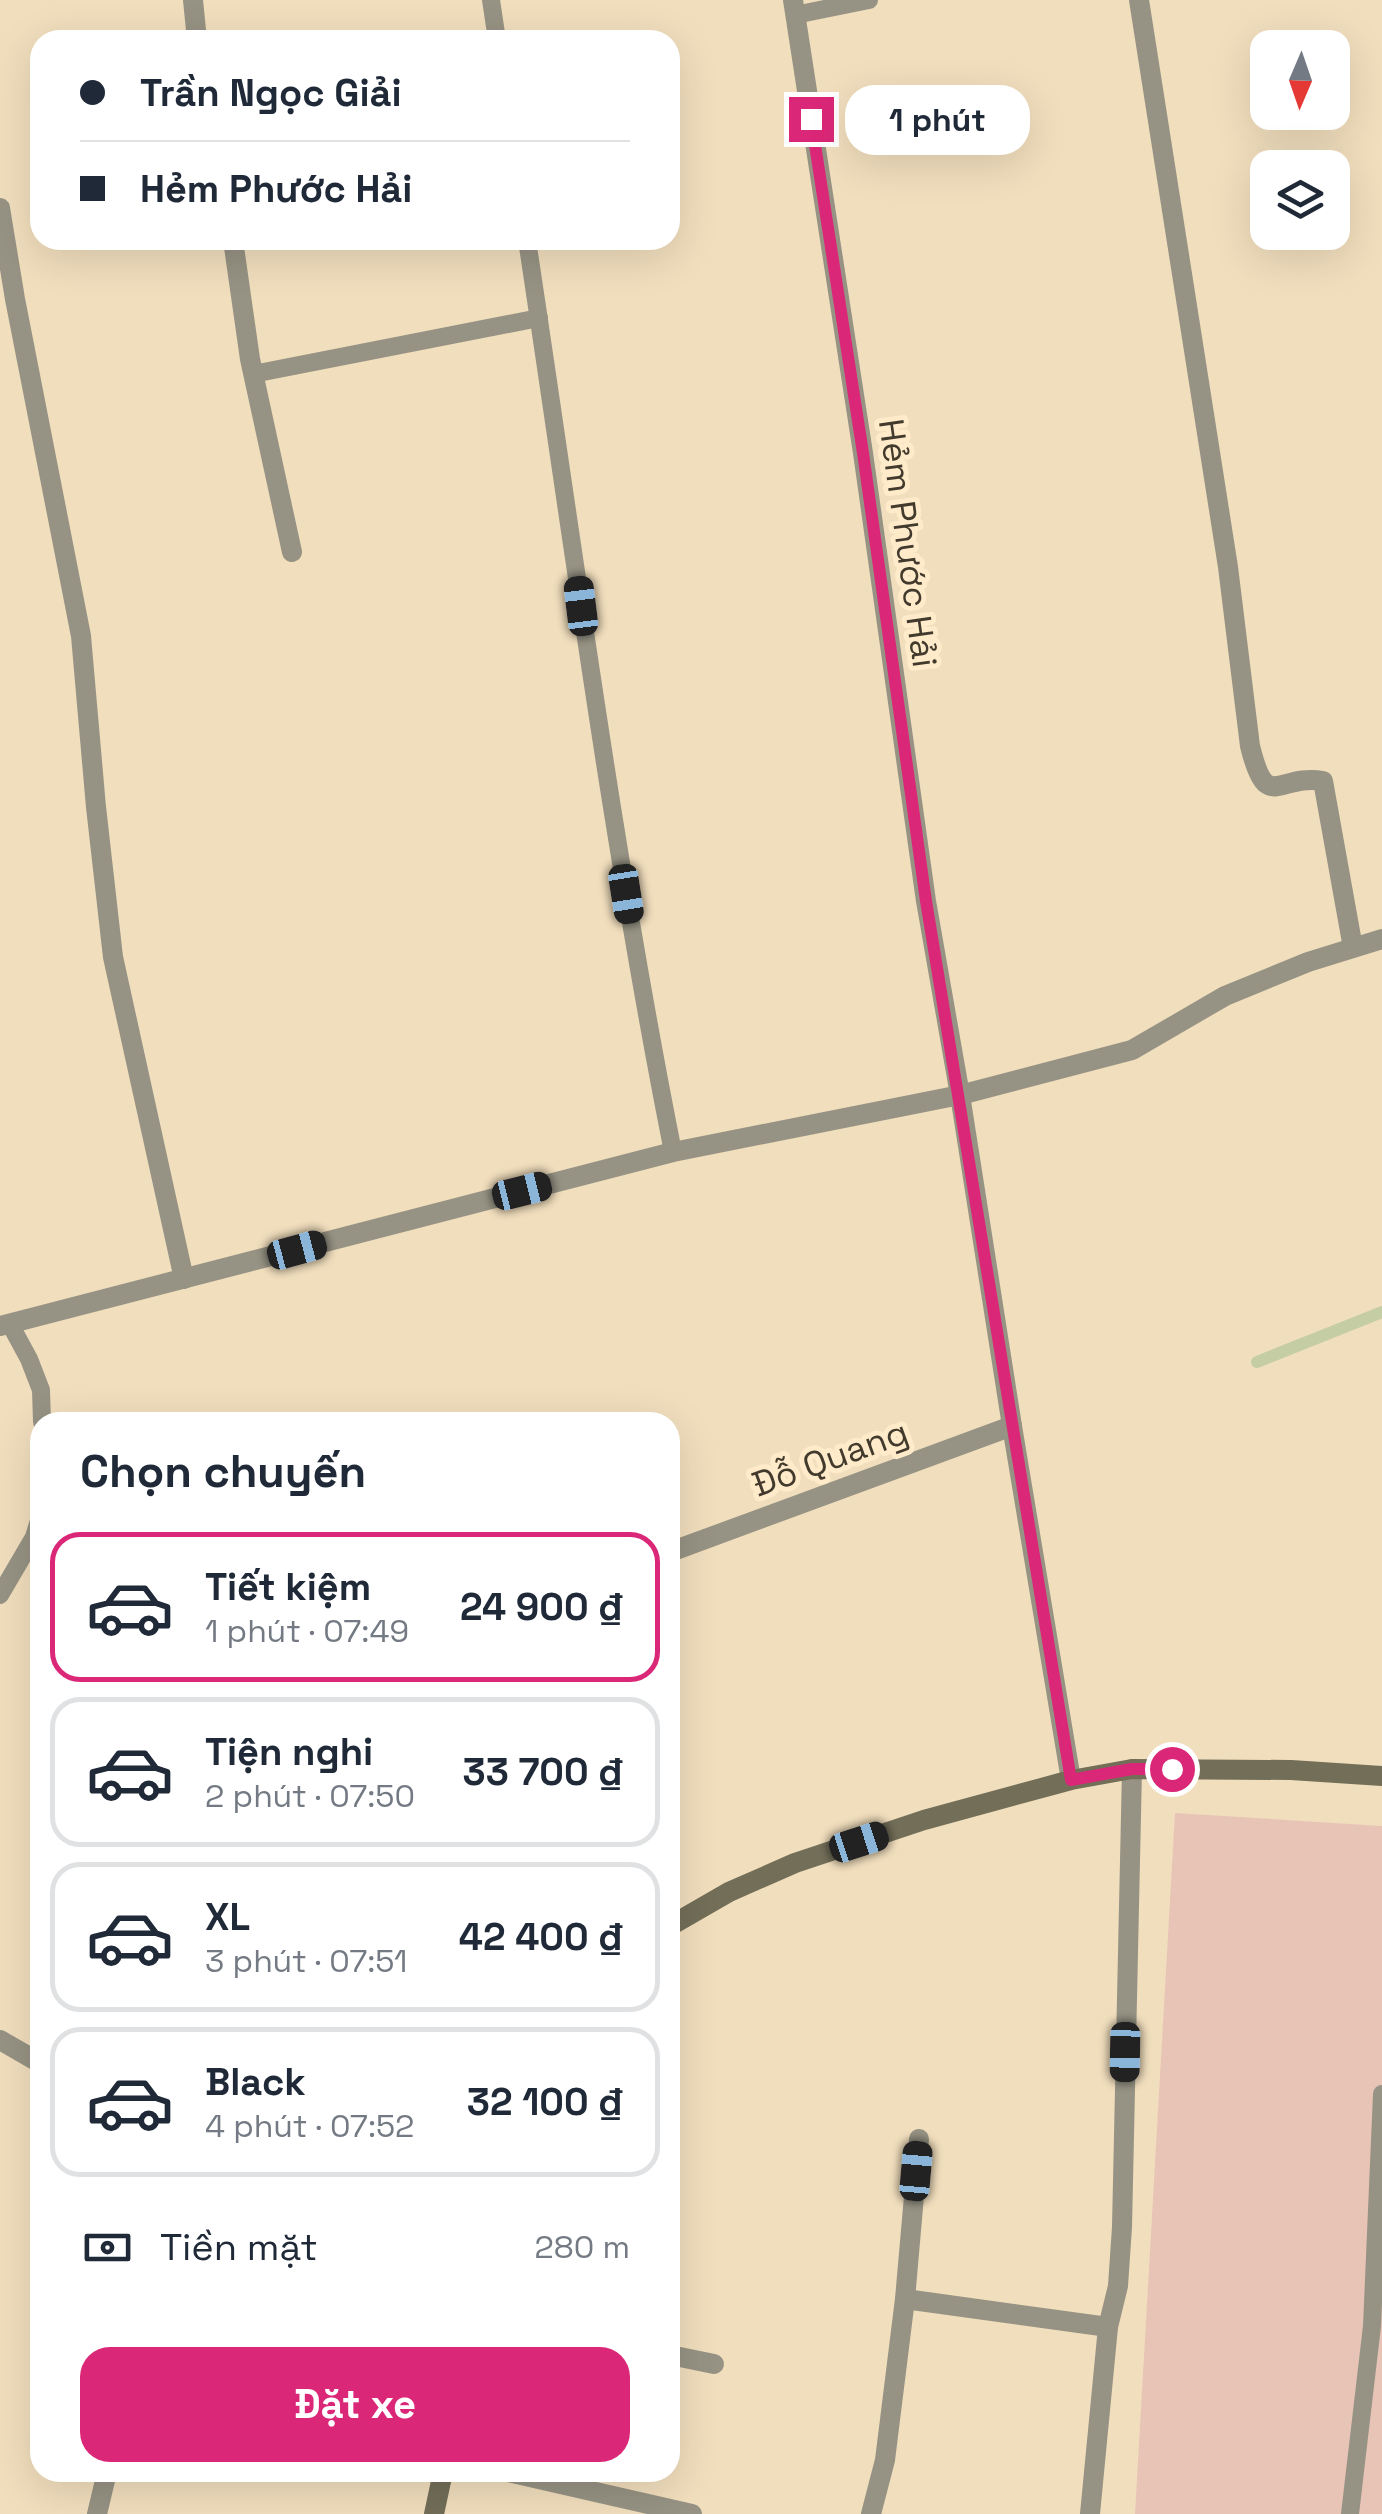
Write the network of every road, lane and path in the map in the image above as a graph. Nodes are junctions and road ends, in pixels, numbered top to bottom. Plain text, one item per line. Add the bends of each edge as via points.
1 (192, 0) edge
2 (491, 0) edge
3 (869, 0) edge
4 (1138, 0) edge
5 (794, 8) edge
6 (196, 30) edge
7 (496, 30) edge
8 (0, 208) edge
9 (234, 250) edge
10 (529, 250) edge
11 (539, 318) junction
12 (253, 374) junction
13 (292, 552) dead end
14 (1382, 939) edge
15 (1353, 948) junction
16 (960, 1095) junction
17 (673, 1152) junction
18 (184, 1279) junction
19 (5, 1325) edge
20 (41, 1412) edge
21 (1012, 1426) junction
22 (30, 1545) edge
23 (680, 1548) edge
24 (0, 1595) edge
25 (1132, 1769) junction
26 (1382, 1776) edge
27 (1071, 1780) junction
28 (680, 1920) edge
29 (0, 2040) edge
30 (30, 2057) edge
31 (1382, 2094) edge
32 (919, 2139) dead end
33 (1379, 2202) edge
34 (905, 2299) junction
35 (1108, 2327) junction
36 (680, 2357) edge
37 (714, 2364) dead end
38 (104, 2482) edge
39 (441, 2482) edge
40 (552, 2482) edge
41 (97, 2514) edge
42 (434, 2514) edge
43 (692, 2514) edge
44 (870, 2514) edge
45 (1090, 2514) edge
46 (1350, 2514) edge

1 - 6 street
2 - 7 lane
3 - 5 lane
4 - 15 street via 1256,774 1275,787 1323,781
5 - 16 street, Hẻm Phước Hải
8 - 18 street via 81,636 113,958
9 - 12 street
10 - 11 lane
11 - 12 lane
11 - 17 lane via 590,679
12 - 13 street
14 - 15 street
15 - 16 street via 1225,996 1132,1050
16 - 17 street
16 - 21 street, Hẻm Phước Hải
17 - 18 street
18 - 19 street
19 - 20 lane via 30,1359
21 - 23 street, Đỗ Quang
21 - 27 street, Hẻm Phước Hải
22 - 24 lane
25 - 26 street
25 - 27 street
25 - 35 street via 1122,2227
27 - 28 street via 794,1863
29 - 30 street
31 - 33 lane
32 - 34 street
33 - 46 lane
34 - 35 street
34 - 44 street via 886,2460
35 - 45 street
36 - 37 street
38 - 41 street
39 - 42 street
40 - 43 street

